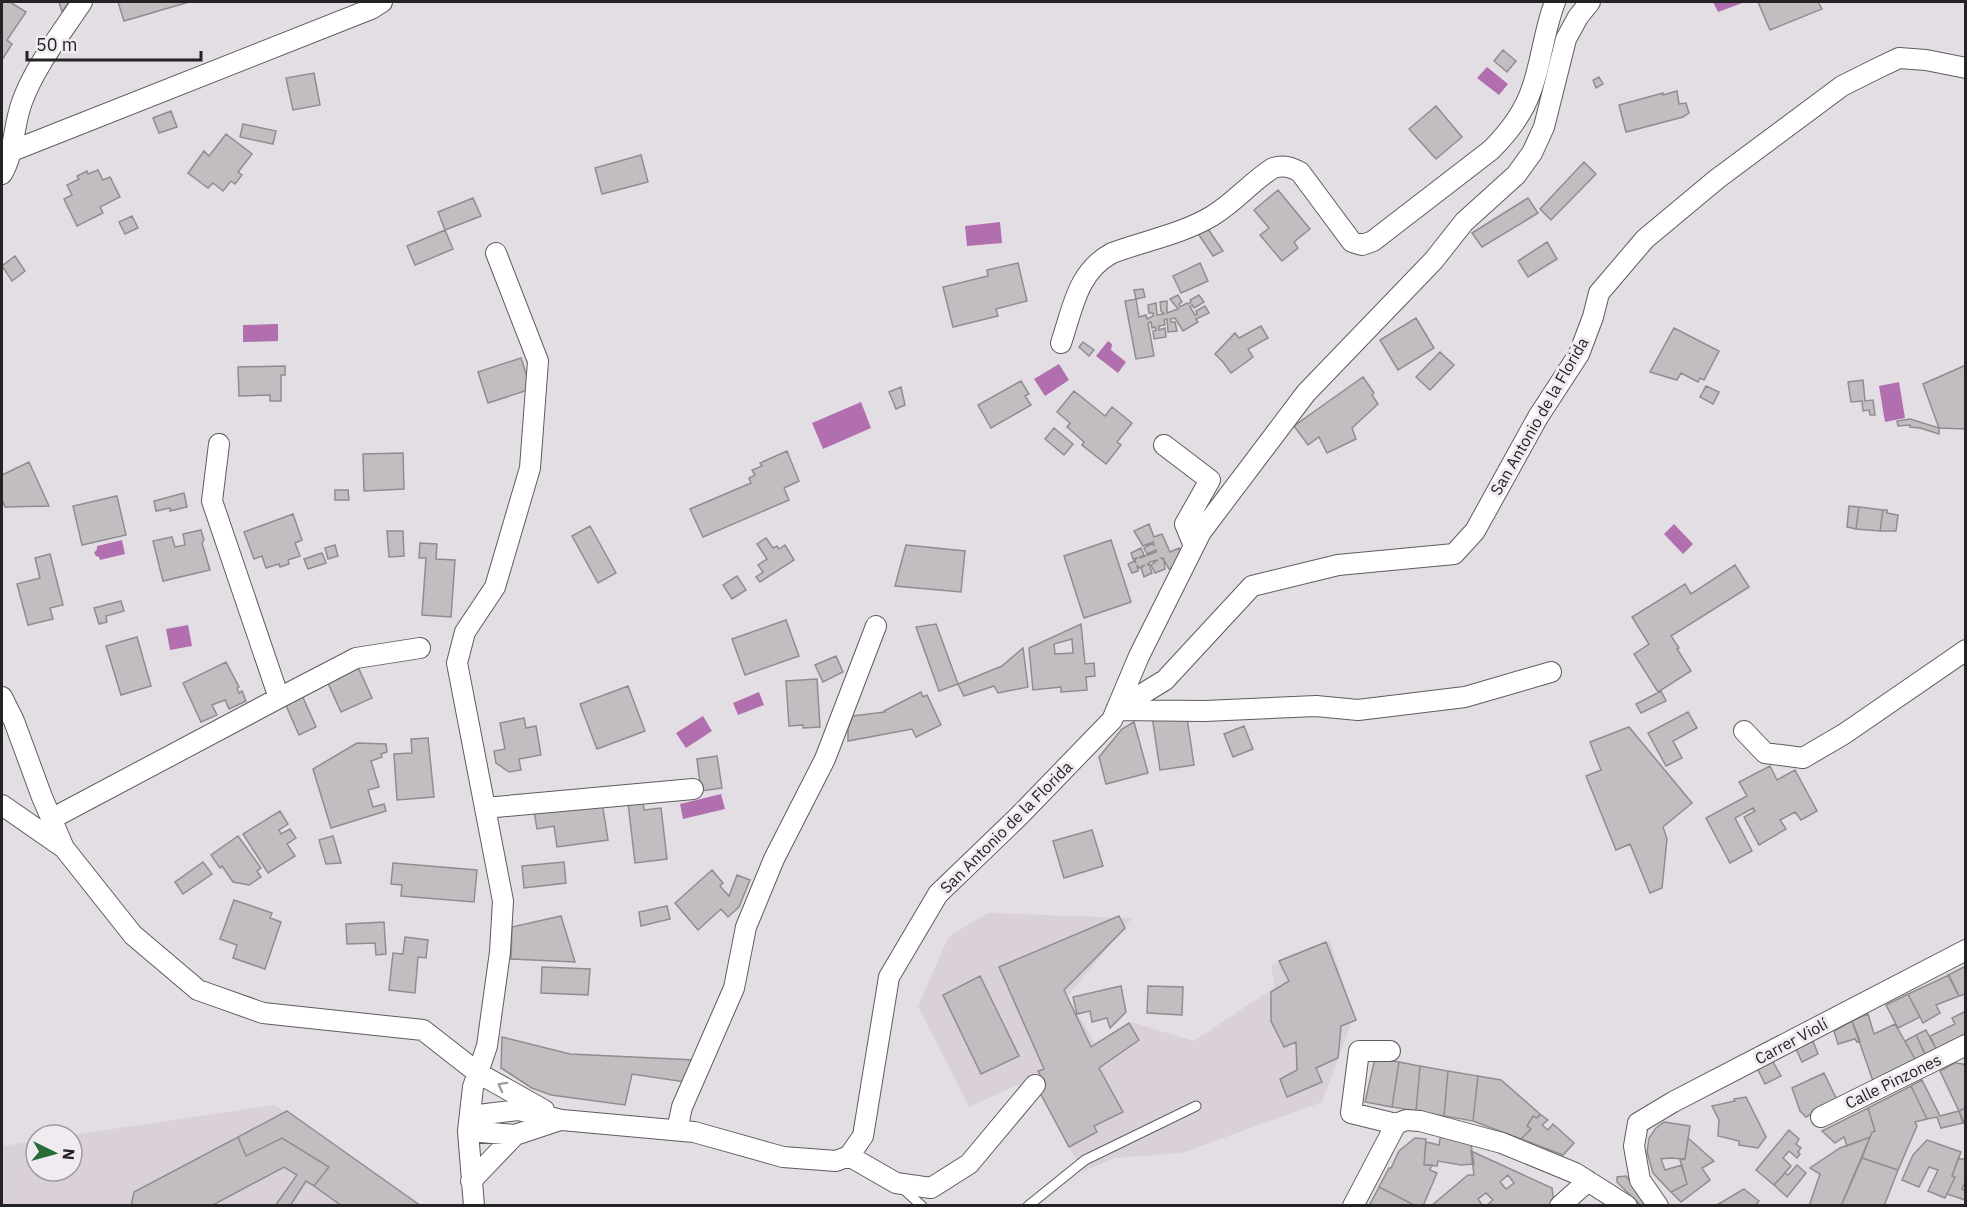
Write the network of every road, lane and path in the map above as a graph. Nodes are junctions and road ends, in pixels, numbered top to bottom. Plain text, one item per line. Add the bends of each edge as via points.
1 (82, 2) edge
2 (382, 2) edge
3 (1555, 2) edge
4 (1590, 2) edge
5 (1965, 68) edge
6 (12, 151) junction
7 (2, 174) edge
8 (496, 253) dead end
9 (1061, 343) dead end
10 (219, 444) dead end
11 (1164, 445) dead end
12 (1194, 546) junction
13 (876, 626) dead end
14 (420, 648) dead end
15 (1965, 650) edge
16 (1551, 672) dead end
17 (2, 697) edge
18 (279, 698) junction
19 (1116, 710) junction
20 (1744, 731) dead end
21 (693, 789) dead end
22 (2, 805) edge
23 (485, 808) junction
24 (51, 819) junction
25 (64, 848) junction
26 (1965, 950) edge
27 (1965, 1046) edge
28 (1390, 1051) dead end
29 (478, 1073) junction
30 (1035, 1085) dead end
31 (1196, 1106) dead end
32 (1821, 1117) dead end
33 (562, 1120) junction
34 (1401, 1122) junction
35 (469, 1123) junction
36 (677, 1130) junction
37 (515, 1135) junction
38 (849, 1156) junction
39 (471, 1181) junction
40 (1588, 1181) junction
41 (896, 1183) junction
42 (474, 1206) edge
43 (922, 1206) edge
44 (1028, 1206) edge
45 (1353, 1206) edge
46 (1560, 1206) edge
47 (1627, 1206) edge
48 (1658, 1206) edge

1 - 6 street via 29,85 17,114
2 - 6 street
3 - 9 street via 1532,88 1521,114 1507,133 1491,150 1373,241 1362,245 1352,242 1300,172 1290,167 1273,168 1209,218 1100,259 1082,282
4 - 12 street, San Antonio de la Florida via 1566,39 1544,127 1516,175 1464,222 1434,260 1306,393
5 - 19 street, San Antonio de la Florida via 1899,58 1842,86 1645,238 1599,293 1579,354 1538,417 1475,531 1454,554 1338,565 1252,586 1165,680
6 - 7 street
8 - 23 street via 538,361 530,468 495,587 465,632 457,663
10 - 18 street via 212,501
11 - 12 street via 1210,480 1185,524
12 - 19 street, San Antonio de la Florida
13 - 36 street via 825,759 774,859 746,927 734,988 682,1107
14 - 18 street via 356,658
15 - 20 street via 1803,758 1766,753
16 - 19 street via 1466,697 1358,711 1316,706
17 - 24 street
18 - 24 street
19 - 38 street, San Antonio de la Florida via 1112,720 938,894 889,977 863,1136
21 - 23 street
22 - 25 street
23 - 29 street via 504,901 487,1046
24 - 25 street
25 - 29 street via 133,935 198,990 263,1013 423,1030
26 - 48 street, Carrer Violí via 1638,1123 1634,1146 1640,1180
27 - 32 street, Calle Pinzones
28 - 34 street via 1359,1051 1350,1113
33 -> 29 street
29 - 35 street
30 - 41 street via 969,1164 931,1188
31 - 44 lane via 1085,1160
33 - 35 street via 518,1110
33 - 36 street
33 - 37 street
34 - 40 street via 1419,1120 1502,1143
34 - 45 street
35 - 37 street
35 - 39 street
36 - 38 street via 694,1131 783,1157 836,1161
37 - 39 street
38 - 41 street
39 - 42 street
40 - 46 street
40 - 47 street
41 - 43 lane

